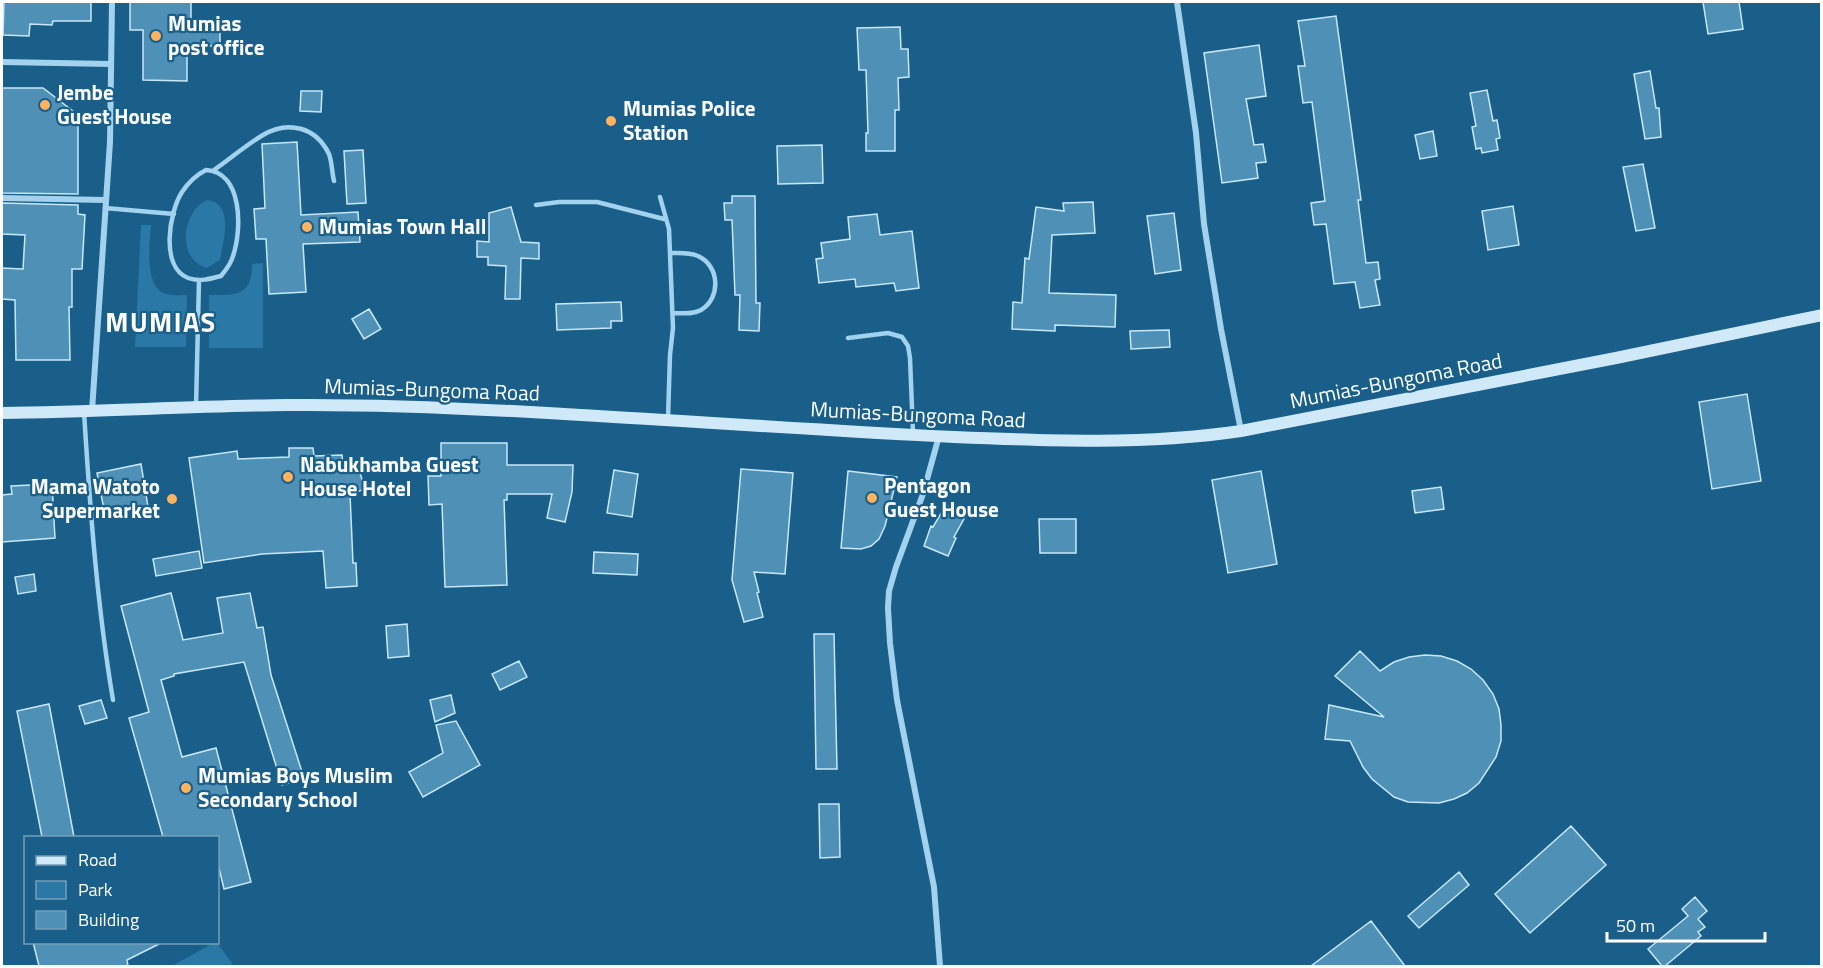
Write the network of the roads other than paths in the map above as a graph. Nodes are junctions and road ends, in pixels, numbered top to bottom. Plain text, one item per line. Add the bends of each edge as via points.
1 (112, 2) edge
2 (1177, 2) edge
3 (2, 62) edge
4 (111, 64) junction
5 (214, 170) junction
6 (334, 181) dead end
7 (660, 197) dead end
8 (2, 198) edge
9 (105, 200) junction
10 (536, 205) dead end
11 (104, 208) junction
12 (174, 214) junction
13 (664, 219) junction
14 (670, 253) junction
15 (199, 280) junction
16 (673, 313) junction
17 (1821, 315) edge
18 (848, 338) dead end
19 (196, 407) junction
20 (88, 412) junction
21 (2, 413) edge
22 (668, 420) junction
23 (1241, 431) junction
24 (913, 435) junction
25 (939, 436) junction
26 (113, 700) dead end
27 (940, 966) edge

1 - 4 street
2 - 23 street via 1204,224
3 - 4 street
4 - 9 street
5 - 6 lane via 262,135 290,126 309,131 322,143 330,156
5 - 12 lane via 206,170 190,182 182,191
5 - 15 lane via 229,180 234,189 238,228 235,250 221,276
7 - 13 lane
8 - 9 street
9 - 11 street
10 - 13 lane via 597,202
11 - 12 lane
11 - 20 street
12 - 15 lane via 169,240 173,262 185,276
13 - 14 lane via 669,229
14 - 16 lane
14 - 16 lane via 701,257 711,266 716,280 715,294 701,310
15 - 19 lane
16 - 22 lane
17 - 23 street, Mumias-Bungoma Road
18 - 24 lane via 888,333 902,337 910,358
19 - 20 street, Mumias-Bungoma Road
19 - 22 street, Mumias-Bungoma Road via 349,405
20 - 21 street, Mumias-Bungoma Road
20 - 26 lane via 96,567
22 - 24 street, Mumias-Bungoma Road
23 - 25 street, Mumias-Bungoma Road via 1138,440
24 - 25 street, Mumias-Bungoma Road
25 - 27 street via 889,591 888,616 897,700 933,878

